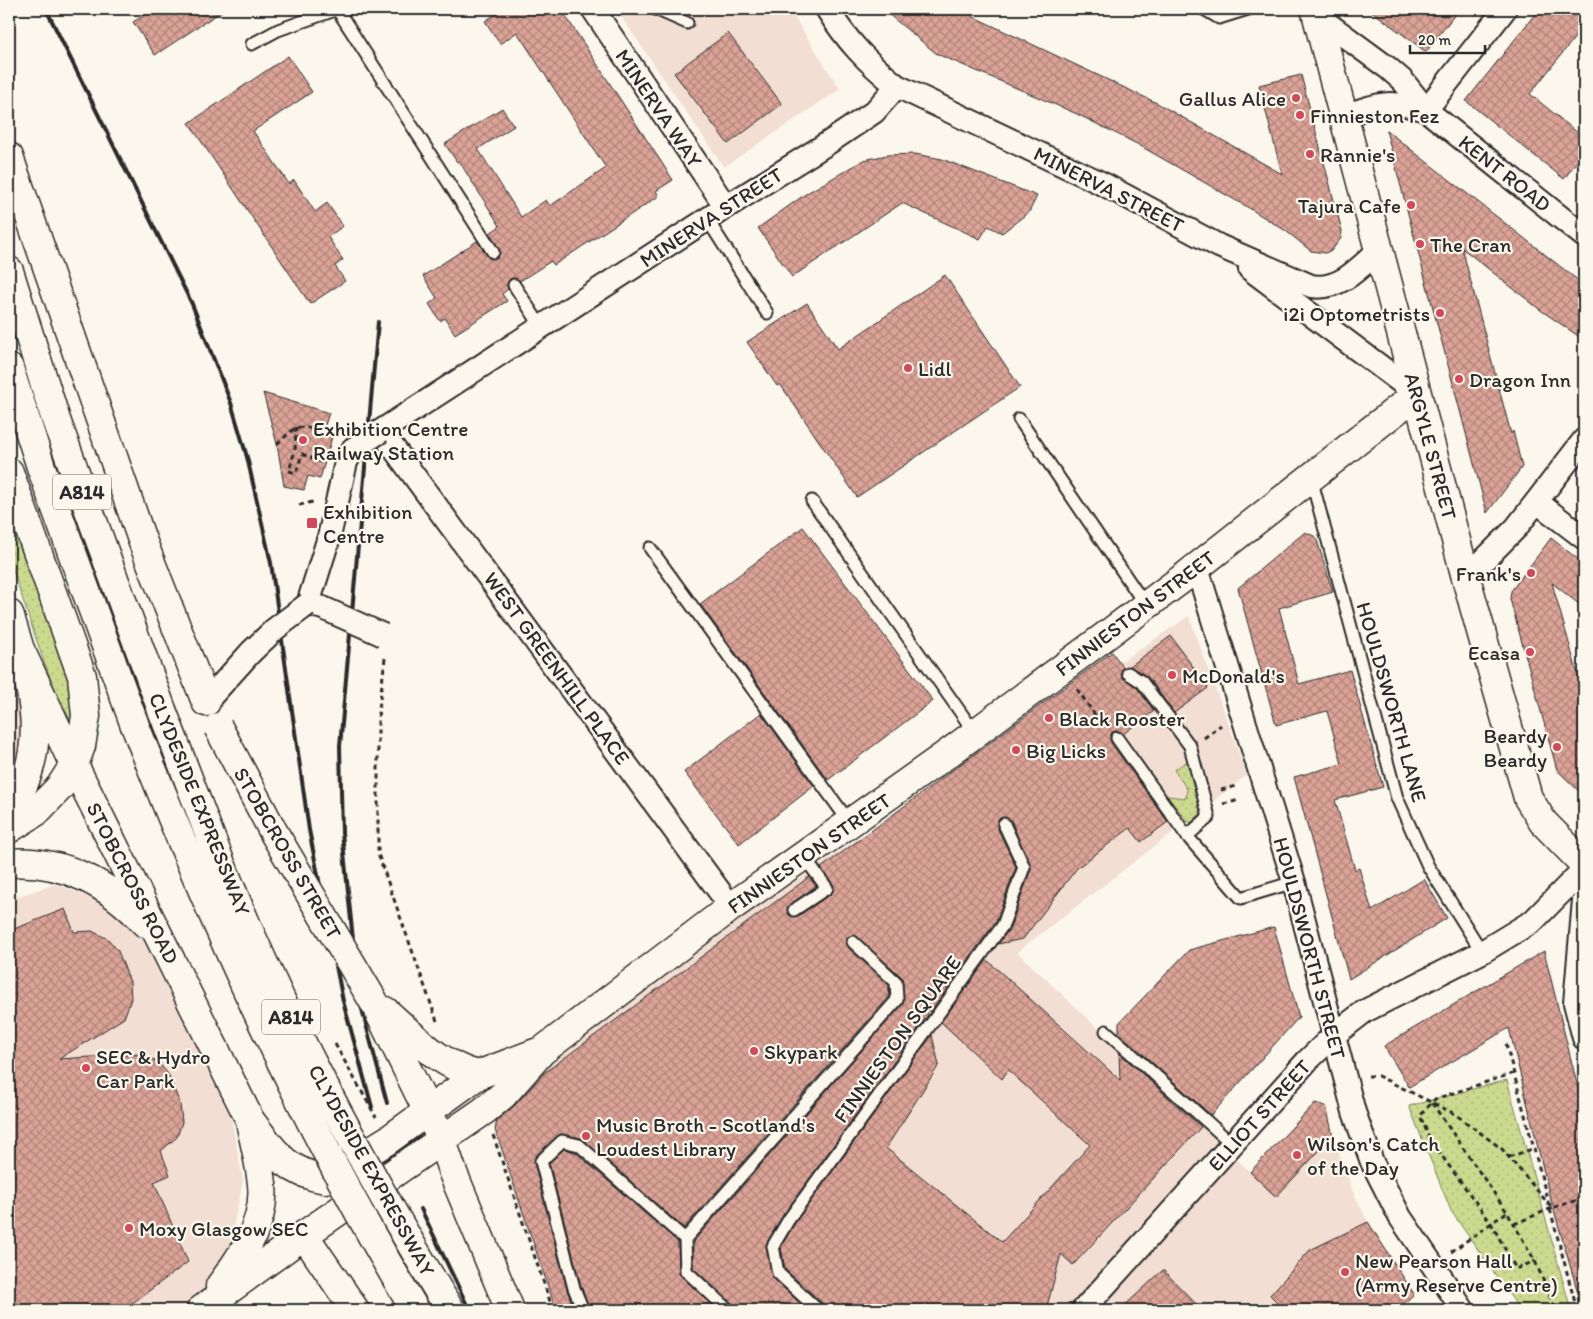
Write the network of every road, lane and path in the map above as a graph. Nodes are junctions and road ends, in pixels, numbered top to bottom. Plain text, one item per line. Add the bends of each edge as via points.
1 (338, 9) edge
2 (593, 9) edge
3 (655, 9) edge
4 (827, 9) edge
5 (1204, 9) edge
6 (1248, 9) edge
7 (1505, 9) edge
8 (1315, 12) edge
9 (687, 23) dead end
10 (252, 44) dead end
11 (897, 86) junction
12 (1426, 110) junction
13 (1344, 116) junction
14 (9, 157) edge
15 (726, 206) junction
16 (707, 219) junction
17 (1584, 236) edge
18 (1219, 246) junction
19 (1380, 249) junction
20 (493, 252) dead end
21 (9, 271) edge
22 (514, 285) dead end
23 (767, 313) dead end
24 (542, 328) junction
25 (9, 368) edge
26 (1417, 394) junction
27 (1019, 419) dead end
28 (296, 427) junction
29 (348, 439) junction
30 (387, 440) junction
31 (1584, 440) edge
32 (277, 444) dead end
33 (320, 470) dead end
34 (9, 472) edge
35 (1311, 477) junction
36 (314, 494) dead end
37 (312, 501) dead end
38 (812, 501) dead end
39 (1537, 502) junction
40 (1584, 538) edge
41 (650, 548) dead end
42 (1197, 568) junction
43 (1466, 578) junction
44 (316, 606) junction
45 (1146, 606) junction
46 (9, 614) edge
47 (385, 636) joint
48 (18, 645) junction
49 (1062, 668) junction
50 (1128, 673) dead end
51 (206, 702) junction
52 (1241, 709) junction
53 (1097, 718) dead end
54 (975, 733) junction
55 (1117, 738) dead end
56 (1189, 744) junction
57 (74, 765) junction
58 (1236, 786) dead end
59 (1218, 791) dead end
60 (9, 810) edge
61 (850, 823) junction
62 (1004, 824) dead end
63 (9, 829) edge
64 (1187, 836) junction
65 (803, 856) junction
66 (9, 863) edge
67 (1584, 864) edge
68 (1584, 869) edge
69 (1294, 882) junction
70 (1584, 900) edge
71 (731, 906) junction
72 (794, 910) dead end
73 (853, 942) dead end
74 (164, 945) junction
75 (1482, 952) junction
76 (374, 1002) junction
77 (440, 1025) dead end
78 (1106, 1031) dead end
79 (1334, 1035) junction
80 (1584, 1038) edge
81 (1506, 1044) dead end
82 (542, 1051) junction
83 (1514, 1073) junction
84 (478, 1075) junction
85 (1345, 1077) junction
86 (1431, 1102) junction
87 (428, 1110) junction
88 (485, 1110) junction
89 (250, 1120) junction
90 (441, 1138) junction
91 (1232, 1144) junction
92 (1535, 1148) junction
93 (1509, 1157) junction
94 (1584, 1198) edge
95 (1552, 1208) junction
96 (1508, 1212) junction
97 (1491, 1223) junction
98 (1514, 1224) junction
99 (304, 1235) junction
100 (1472, 1235) dead end
101 (685, 1239) junction
102 (1535, 1261) junction
103 (1452, 1306) edge
104 (202, 1310) edge
105 (355, 1310) edge
106 (415, 1310) edge
107 (450, 1310) edge
108 (510, 1310) edge
109 (553, 1310) edge
110 (583, 1310) edge
111 (728, 1310) edge
112 (818, 1310) edge
113 (1083, 1310) edge
114 (1556, 1310) edge
115 (1577, 1310) edge

1 - 10 lane via 278,30
1 - 20 lane
2 - 15 street, MINERVA WAY
3 - 9 lane
4 - 11 street via 843,36
5 - 6 lane via 1219,18
7 - 12 street
8 - 12 street, KENT ROAD via 1388,68
8 - 13 street, ARGYLE STREET
11 - 15 street, MINERVA STREET via 874,112
11 - 18 street, MINERVA STREET via 1105,184
12 - 13 street, KENT ROAD via 1388,102
12 - 17 street, KENT ROAD
13 - 19 street, ARGYLE STREET
14 - 51 street, STOBCROSS STREET via 142,540
15 - 16 street, MINERVA STREET
16 - 23 lane
16 - 24 street, MINERVA STREET
18 - 19 street, MINERVA STREET via 1322,288 1337,284
18 - 26 street, MINERVA STREET
19 - 26 street, ARGYLE STREET
21 - 107 street, CLYDESIDE EXPRESSWAY / A814, bridge via 56,420 162,710 231,887 272,979 348,1130
22 - 24 lane
24 - 30 street, MINERVA STREET via 415,410
25 - 106 street, CLYDESIDE EXPRESSWAY / A814, bridge via 41,467 134,723 210,911 266,1034 346,1188
26 - 35 street, FINNIESTON STREET
26 - 43 street, ARGYLE STREET
27 - 45 lane
28 - 29 path
28 - 32 path
28 - 33 path via 295,450 289,471 296,473 302,454 321,461
29 - 30 street, MINERVA STREET, bridge
29 - 44 street
30 - 71 street, WEST GREENHILL PLACE
31 - 39 street
34 - 57 street via 82,676 86,700 85,732
35 - 42 street, FINNIESTON STREET
35 - 75 lane, HOULDSWORTH LANE via 1397,798 1428,866
36 - 37 path
38 - 54 lane
39 - 40 street
39 - 43 street
41 - 61 lane
42 - 45 street, FINNIESTON STREET
42 - 52 street, HOULDSWORTH STREET
43 - 67 street, ARGYLE STREET via 1528,798 1543,822
44 - 47 street, bridge
44 - 51 street, bridge via 275,629
45 - 49 street, FINNIESTON STREET
46 - 48 street, STOBCROSS ROAD
47 - 77 path via 378,718 378,854
48 - 57 street, STOBCROSS ROAD
48 - 60 street, STOBCROSS ROAD via 35,712 34,749 32,766
49 - 53 path
49 - 54 street, FINNIESTON STREET
50 - 56 lane via 1142,682
51 - 76 street, STOBCROSS STREET, bridge via 274,832
52 - 56 path via 1203,739 1200,735
52 - 69 street, HOULDSWORTH STREET
54 - 61 street, FINNIESTON STREET
55 - 64 lane
56 - 64 lane via 1209,817
57 - 63 street via 48,802
57 - 74 street, STOBCROSS ROAD
58 - 59 path
61 - 65 street, FINNIESTON STREET
62 - 112 lane, FINNIESTON SQUARE via 1024,867 1003,925 789,1219 773,1246 778,1272
64 - 69 lane via 1241,898
65 - 71 street, FINNIESTON STREET
65 - 72 lane via 827,888
66 - 74 street via 44,864 86,878 125,902
68 - 75 street, ELLIOT STREET via 1533,920
69 - 79 street, HOULDSWORTH STREET
70 - 80 street via 1575,1003
71 - 82 street, FINNIESTON STREET
73 - 101 lane via 896,982 897,1000
74 - 89 street, STOBCROSS ROAD
75 - 79 street, ELLIOT STREET via 1365,1011
76 - 84 street, STOBCROSS STREET via 443,1062
76 - 87 street, STOBCROSS STREET
78 - 91 lane
79 - 85 street, HOULDSWORTH STREET
79 - 91 street, ELLIOT STREET via 1306,1061
81 - 83 path
82 - 84 street
82 - 88 street, FINNIESTON STREET via 503,1095
83 - 86 path
83 - 92 path
84 - 87 street
85 - 86 path via 1378,1076
85 - 103 street, HOULDSWORTH STREET via 1354,1112 1384,1188
86 - 93 path via 1455,1114
86 - 96 path
86 - 97 path via 1420,1116 1431,1141
87 - 89 street via 388,1140 325,1179 307,1176 287,1165
87 - 90 street, STOBCROSS STREET
88 - 90 street, FINNIESTON STREET
88 - 109 path
89 - 104 street via 262,1185 258,1220 242,1256
90 - 99 street, FINNIESTON STREET
90 - 108 street, STOBCROSS STREET
91 - 113 street, ELLIOT STREET
92 - 93 path
92 - 95 path
93 - 95 path
94 - 95 path
95 - 98 path
95 - 115 path
96 - 97 path
96 - 98 path
97 - 100 path
97 - 102 path via 1516,1269
98 - 102 path
99 - 104 street, FINNIESTON STREET
99 - 105 street
101 - 110 lane via 579,1145 562,1141 541,1161 574,1288
101 - 111 lane via 686,1271
102 - 114 path

